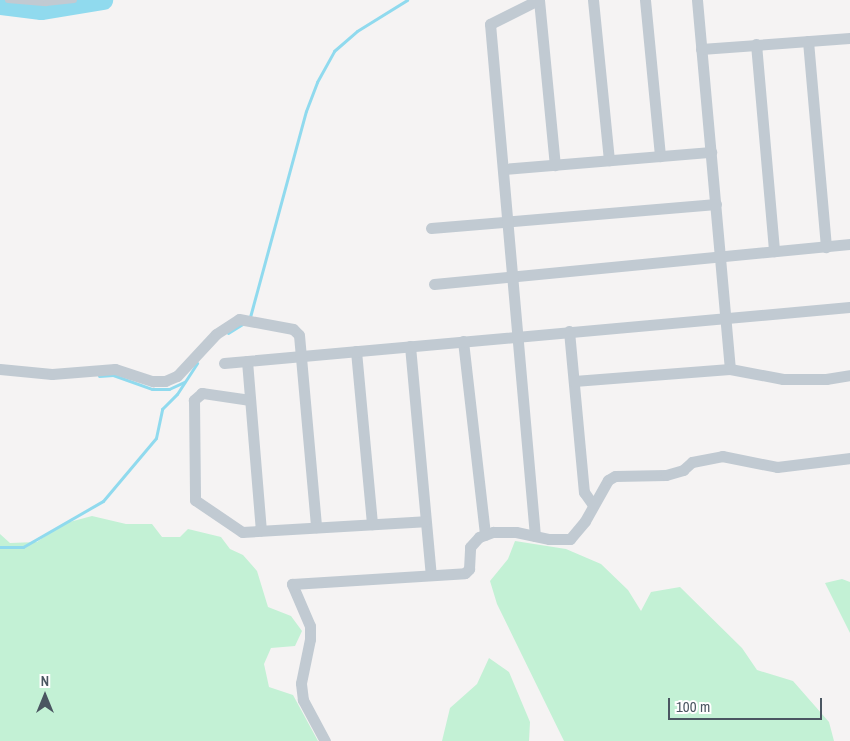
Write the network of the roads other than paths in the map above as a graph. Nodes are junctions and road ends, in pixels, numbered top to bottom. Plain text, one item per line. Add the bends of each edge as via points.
1 (8, 0) edge
2 (74, 0) edge
3 (538, 0) edge
4 (593, 0) edge
5 (645, 0) edge
6 (697, 0) edge
7 (850, 38) edge
8 (808, 41) junction
9 (756, 44) junction
10 (701, 48) junction
11 (711, 152) junction
12 (660, 156) junction
13 (608, 160) junction
14 (555, 165) junction
15 (503, 169) junction
16 (716, 204) junction
17 (507, 221) junction
18 (431, 228) dead end
19 (850, 244) edge
20 (826, 247) junction
21 (774, 251) junction
22 (720, 256) junction
23 (512, 276) junction
24 (434, 284) dead end
25 (850, 307) edge
26 (726, 318) junction
27 (569, 332) junction
28 (518, 336) junction
29 (462, 341) junction
30 (410, 346) junction
31 (356, 351) junction
32 (301, 356) junction
33 (247, 361) junction
34 (224, 363) dead end
35 (0, 369) edge
36 (730, 369) junction
37 (850, 375) edge
38 (574, 381) junction
39 (250, 400) junction
40 (850, 458) edge
41 (593, 505) junction
42 (426, 521) junction
43 (372, 524) junction
44 (316, 527) junction
45 (260, 530) junction
46 (485, 535) junction
47 (535, 536) junction
48 (431, 575) junction
49 (325, 741) edge

1 - 2 lane via 46,3
3 - 14 street
3 - 15 street via 490,24
4 - 13 street
5 - 12 street
6 - 10 street
7 - 8 street
8 - 9 street
8 - 20 street
9 - 10 street
9 - 21 street
10 - 11 street
11 - 12 street
11 - 16 street
12 - 13 street
13 - 14 street
14 - 15 street
15 - 17 street
16 - 17 street
16 - 22 street
17 - 18 street
17 - 23 street
19 - 20 street
20 - 21 street
21 - 22 street
22 - 23 street
22 - 26 street
23 - 24 street
23 - 28 street
25 - 26 street
26 - 27 street
26 - 36 street
27 - 28 street
27 - 38 street
28 - 29 street
28 - 47 street
29 - 30 street
29 - 46 street
30 - 31 street
30 - 42 street
31 - 32 street
31 - 43 street
32 - 33 street
32 - 35 street via 299,335 293,329 249,320 216,334 177,376 165,381 153,381 115,369 52,374
32 - 44 street
33 - 34 street
33 - 39 street
36 - 37 street via 784,379 826,379
36 - 38 street
38 - 41 street via 584,492
39 - 45 street
39 - 45 street via 202,393 194,400 195,500 242,532
40 - 41 street via 777,467 722,456 703,459 666,475 614,476 608,480
41 - 47 street via 570,539
42 - 43 street
42 - 48 street
43 - 44 street
44 - 45 street
46 - 47 street via 516,532
46 - 48 street via 470,547 470,569 465,573
48 - 49 street via 292,584 292,592 310,626 301,683 303,700

